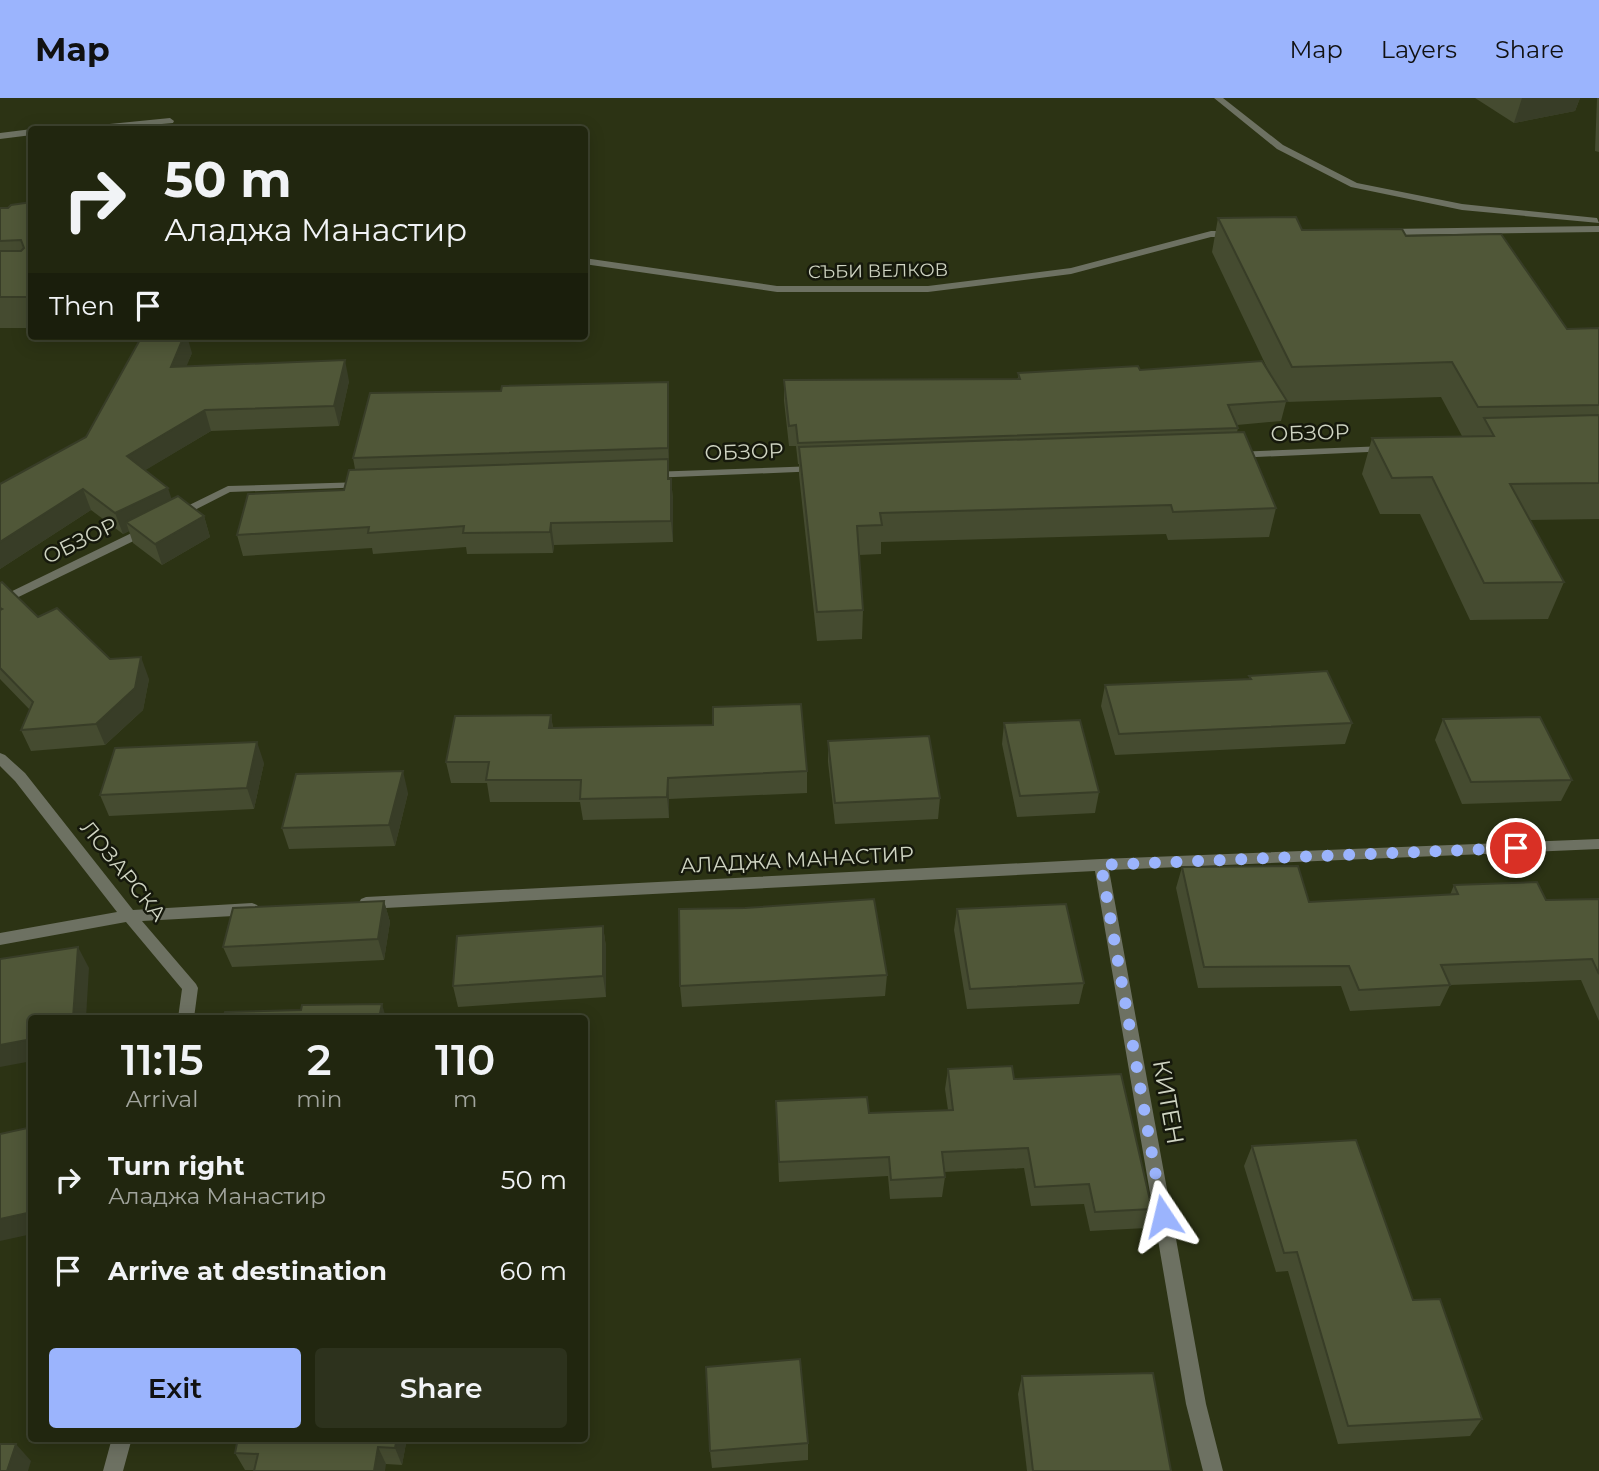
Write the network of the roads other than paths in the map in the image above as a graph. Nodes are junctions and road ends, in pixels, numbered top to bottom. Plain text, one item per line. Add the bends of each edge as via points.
1 (1218, 98) edge
2 (170, 121) dead end
3 (105, 126) edge
4 (28, 132) edge
5 (0, 136) edge
6 (1599, 222) edge
7 (1599, 229) edge
8 (1377, 232) edge
9 (1239, 234) edge
10 (588, 262) edge
11 (1399, 449) edge
12 (1219, 455) edge
13 (828, 469) edge
14 (633, 475) edge
15 (381, 484) edge
16 (168, 519) edge
17 (156, 525) edge
18 (0, 602) edge
19 (0, 758) edge
20 (1599, 844) edge
21 (1101, 865) junction
22 (351, 904) edge
23 (267, 908) edge
24 (129, 916) junction
25 (0, 939) edge
26 (186, 1015) edge
27 (121, 1442) edge
28 (113, 1471) edge
29 (1213, 1471) edge

1 - 6 street via 1280,147 1354,185 1462,207
2 - 3 street
4 - 5 street
7 - 8 street
9 - 10 street, СЪБИ ВЕЛКОВ via 1211,234 1071,271 929,289 777,289
11 - 12 street, ОБЗОР
13 - 14 street, ОБЗОР
15 - 16 street via 228,489
17 - 18 street, ОБЗОР
19 - 24 street, ЛОЗАРСКА
20 - 21 street, АЛАДЖА МАНАСТИР
21 - 22 street, АЛАДЖА МАНАСТИР
21 - 29 street, КИТЕН via 1196,1404
23 - 24 street
24 - 25 street
24 - 26 street, ЛОЗАРСКА via 190,988
27 - 28 street

